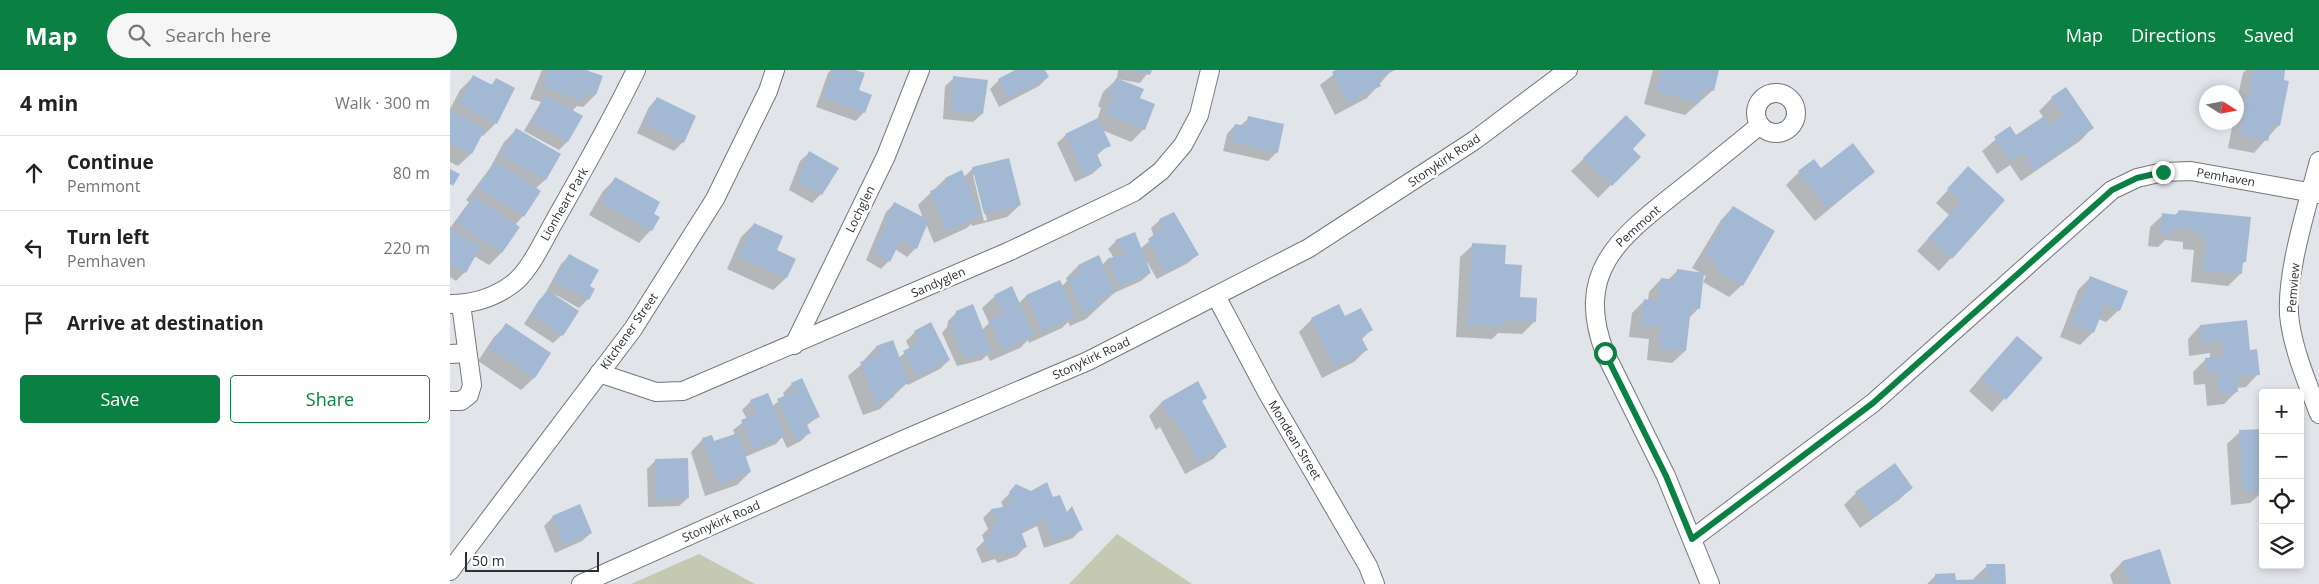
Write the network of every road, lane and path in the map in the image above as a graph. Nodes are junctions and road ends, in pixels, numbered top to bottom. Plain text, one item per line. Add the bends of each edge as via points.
1 (636, 70) edge
2 (775, 70) edge
3 (920, 70) edge
4 (1210, 70) edge
5 (1568, 70) edge
6 (1760, 125) dead end
7 (2319, 161) edge
8 (2315, 193) edge
9 (1216, 296) junction
10 (455, 304) edge
11 (794, 345) junction
12 (459, 354) edge
13 (599, 373) junction
14 (450, 401) edge
15 (2319, 414) edge
16 (1692, 539) junction
17 (450, 571) edge
18 (581, 584) edge
19 (1375, 584) edge
20 (1710, 584) edge

1 - 10 street, Lionheart Park via 531,262 513,284 494,295
2 - 13 street, Kitchener Street via 768,91 715,199 633,329
3 - 11 street, Lochglen via 886,156
4 - 11 street, Sandyglen via 1199,115 1183,145 1161,171 1134,192 1010,251
5 - 9 street, Stonykirk Road via 1475,140 1384,200 1309,248
6 - 16 street, Pemmont via 1633,228 1611,252 1598,280 1595,301 1598,333 1605,353 1666,476
7 - 8 street, Pemview
8 - 15 street, Pemview via 2296,253 2290,321 2298,359
8 - 16 street, Pemhaven via 2191,171 2146,176 2112,190 1873,403
9 - 18 street, Stonykirk Road via 1088,361
9 - 19 street, Mondean Street via 1268,394 1368,566
10 - 12 street, Lionheart Park
11 - 13 street, Sandyglen via 682,392 656,392
12 - 14 street, Lionheart Park via 472,385 469,395 461,401
13 - 17 street, Kitchener Street
16 - 20 street, Pemmont

